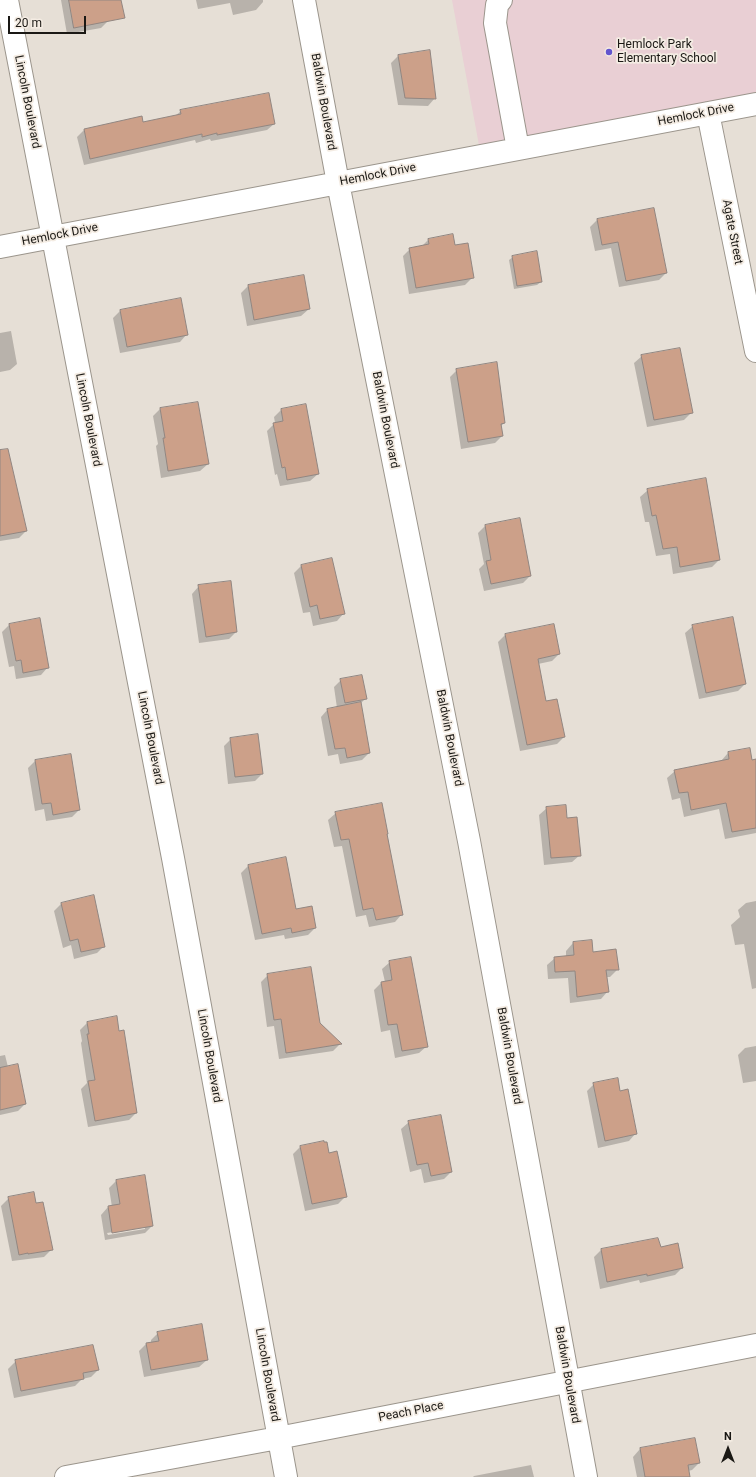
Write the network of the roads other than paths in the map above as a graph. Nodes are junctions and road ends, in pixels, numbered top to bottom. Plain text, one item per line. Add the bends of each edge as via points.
1 (7, 0) edge
2 (304, 0) edge
3 (501, 0) edge
4 (756, 104) edge
5 (708, 113) junction
6 (518, 149) junction
7 (338, 183) junction
8 (54, 236) junction
9 (0, 247) edge
10 (756, 351) edge
11 (756, 1345) edge
12 (568, 1381) junction
13 (278, 1438) junction
14 (66, 1477) edge
15 (286, 1477) edge
16 (586, 1477) edge

1 - 8 street, Lincoln Boulevard
2 - 7 street, Baldwin Boulevard
3 - 6 street via 497,5 495,23
4 - 5 street, Hemlock Drive
5 - 6 street, Hemlock Drive
5 - 10 street, Agate Street
6 - 7 street, Hemlock Drive
7 - 8 street, Hemlock Drive
7 - 12 street, Baldwin Boulevard via 470,841
8 - 9 street, Hemlock Drive
8 - 13 street, Lincoln Boulevard via 173,858
11 - 12 street, Peach Place
12 - 13 street, Peach Place
12 - 16 street, Baldwin Boulevard
13 - 14 street, Peach Place
13 - 15 street, Lincoln Boulevard

